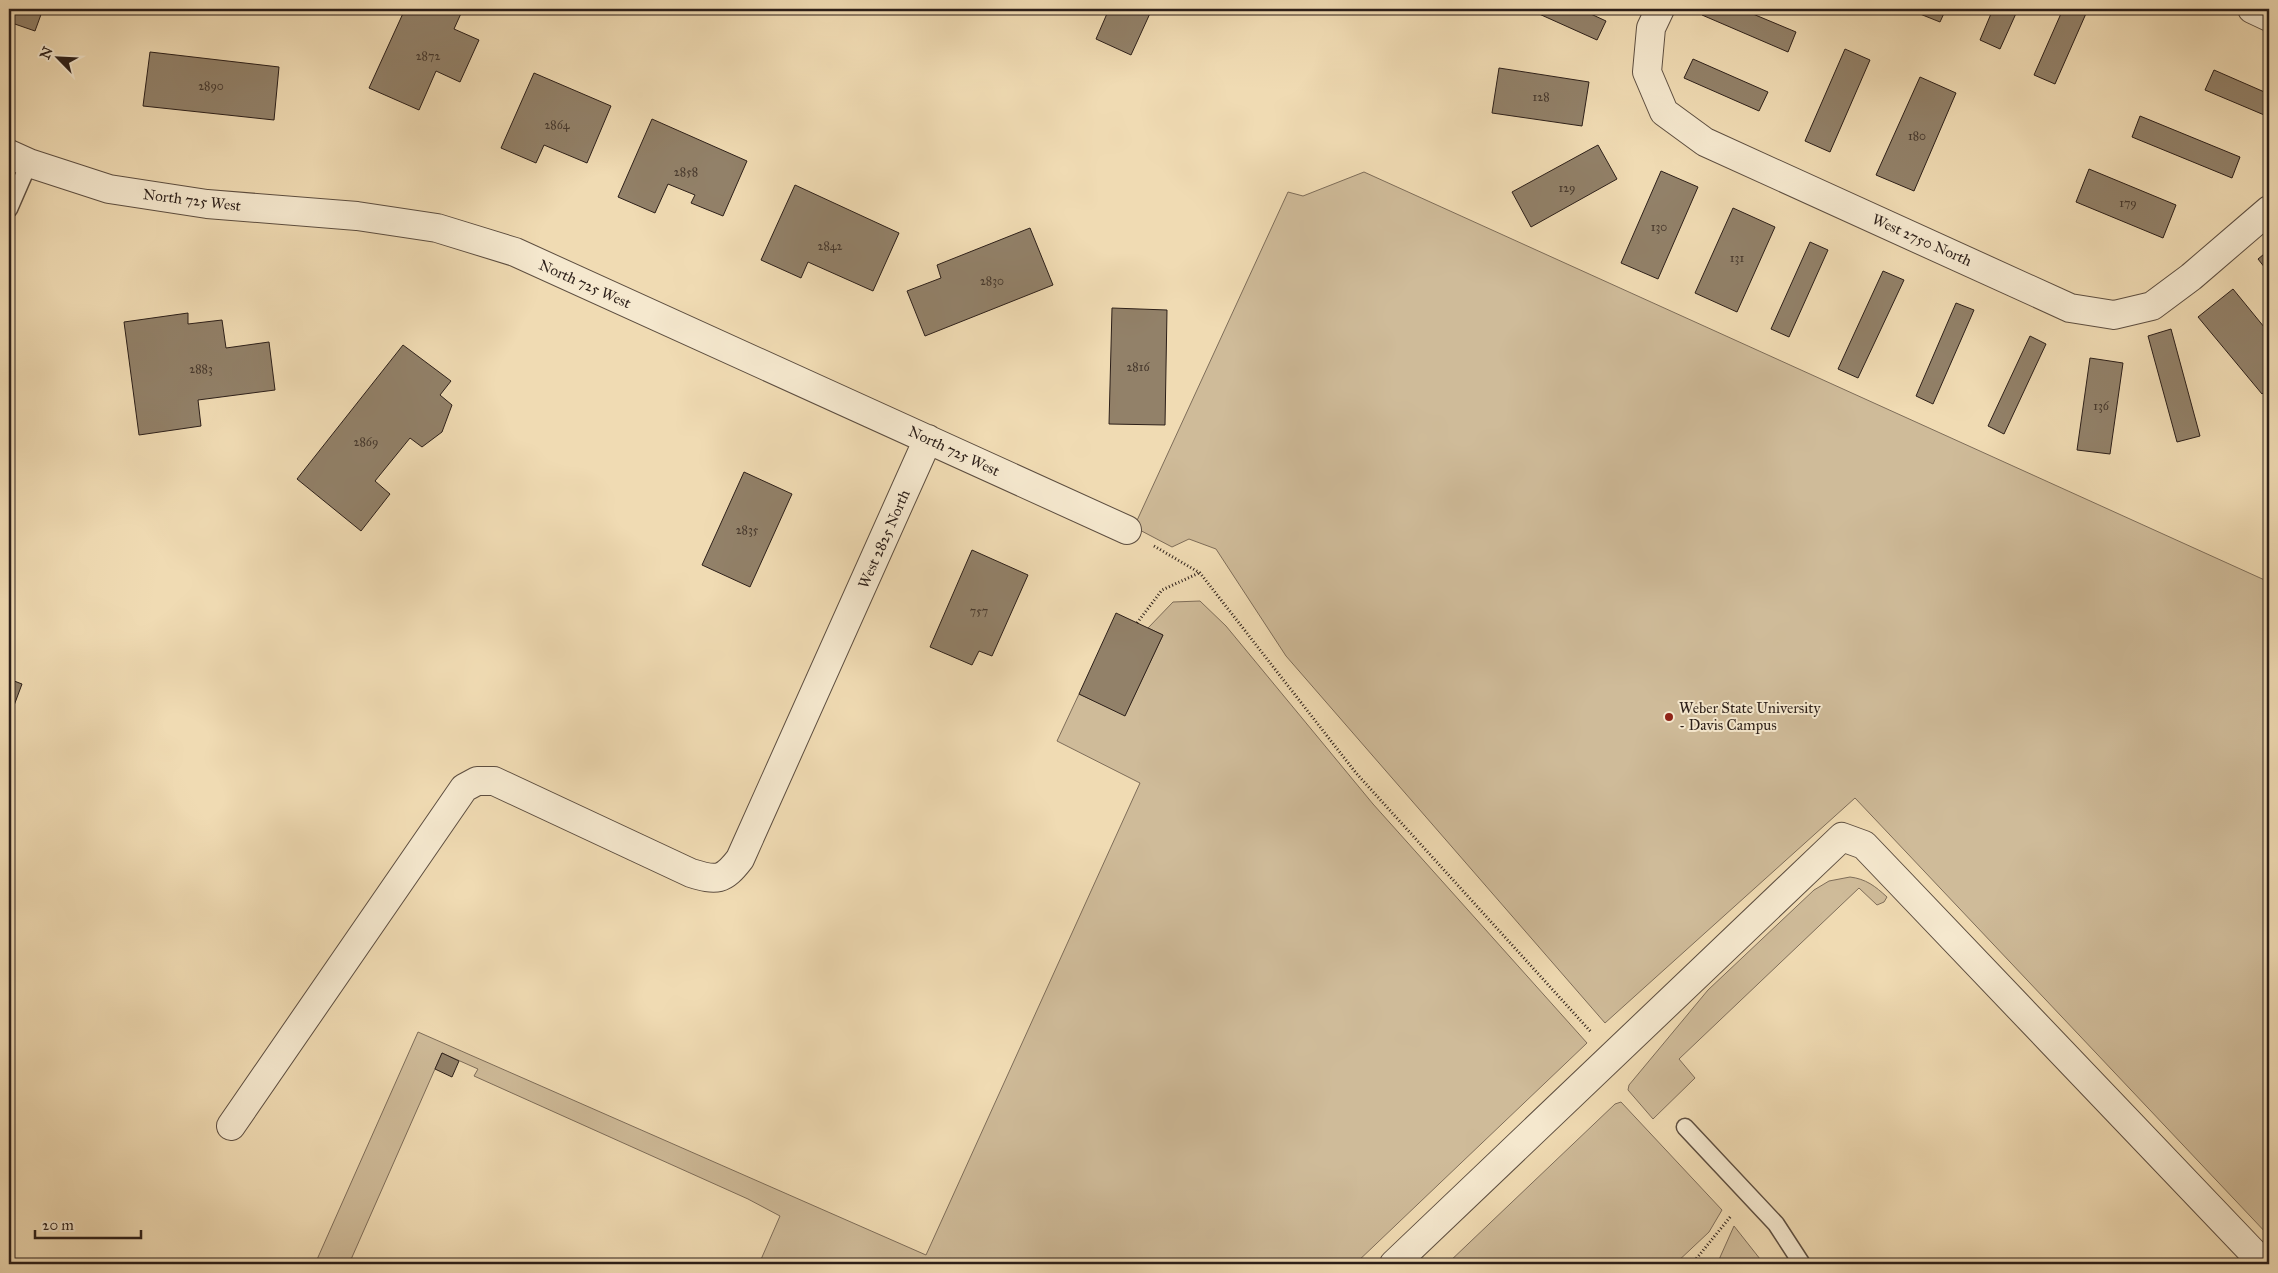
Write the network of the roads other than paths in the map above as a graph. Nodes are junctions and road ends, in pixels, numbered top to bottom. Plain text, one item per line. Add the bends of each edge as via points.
1 (1660, 9) edge
2 (2252, 9) edge
3 (2269, 17) edge
4 (19, 159) edge
5 (9, 209) edge
6 (2269, 210) edge
7 (928, 439) junction
8 (1127, 530) road end
9 (231, 1126) dead end
10 (1685, 1127) dead end
11 (1394, 1264) edge
12 (1802, 1264) edge
13 (2264, 1264) edge

1 - 6 street, West 2750 North via 1651,28 1647,72 1664,112 1705,142 2070,308 2114,315 2152,306
2 - 3 street
4 - 5 lane
4 - 7 street, North 725 West via 119,191 207,204 357,216 446,230 515,252
7 - 8 street, North 725 West
7 - 9 street, West 2825 North via 740,859 728,874 710,878 691,873 494,780 464,788
10 - 12 lane via 1776,1224
11 - 13 street via 1842,837 1864,845

